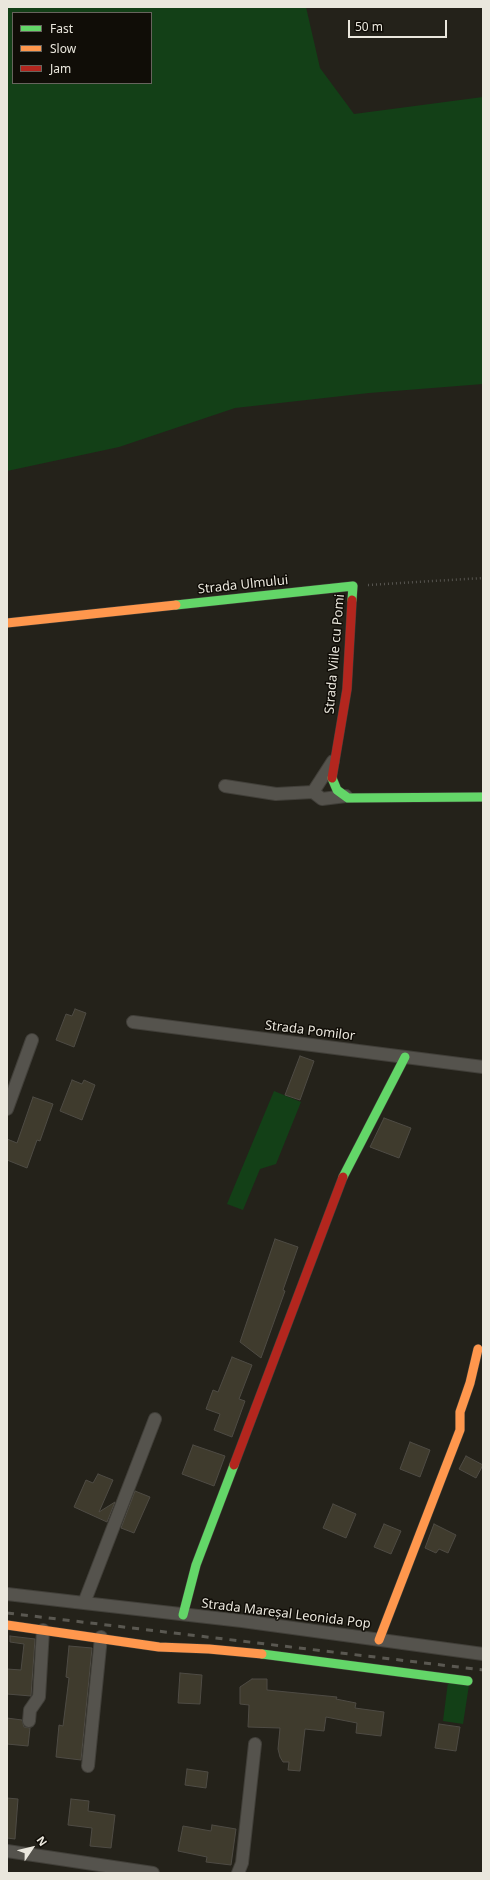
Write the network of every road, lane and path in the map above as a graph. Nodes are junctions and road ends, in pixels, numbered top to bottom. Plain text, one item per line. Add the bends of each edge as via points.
1 (483, 578) edge
2 (353, 586) junction
3 (7, 624) edge
4 (336, 756) junction
5 (225, 786) dead end
6 (313, 792) junction
7 (346, 796) junction
8 (483, 798) edge
9 (133, 1022) dead end
10 (32, 1040) dead end
11 (405, 1057) junction
12 (483, 1067) edge
13 (7, 1109) edge
14 (478, 1349) dead end
15 (155, 1419) dead end
16 (7, 1594) edge
17 (84, 1603) junction
18 (183, 1614) junction
19 (7, 1625) edge
20 (43, 1630) junction
21 (101, 1637) junction
22 (379, 1640) junction
23 (483, 1654) edge
24 (468, 1681) dead end
25 (29, 1721) dead end
26 (255, 1744) dead end
27 (88, 1766) dead end
28 (7, 1851) edge
29 (153, 1873) edge
30 (238, 1873) edge

1 - 2 path
2 - 3 street, Strada Ulmului
2 - 4 street, Strada Viile cu Pomi via 347,689
4 - 6 street
4 - 7 street, Strada Viile cu Pomi via 332,780 338,790
5 - 6 street via 276,794
6 - 7 street via 322,799
7 - 8 street
9 - 11 street, Strada Pomilor
10 - 13 street
11 - 12 street, Strada Pomilor
11 - 18 street via 344,1171 196,1565
14 - 22 street via 460,1412 460,1430
15 - 17 street
16 - 17 street, Strada Mareșal Leonida Pop
17 - 18 street, Strada Mareșal Leonida Pop
18 - 22 street, Strada Mareșal Leonida Pop
19 - 20 street
20 - 21 street
20 - 25 street via 39,1697 30,1710
21 - 24 street via 159,1647 301,1658
21 - 27 street
22 - 23 street, Strada Mareșal Leonida Pop
26 - 30 street via 242,1863
28 - 29 street

